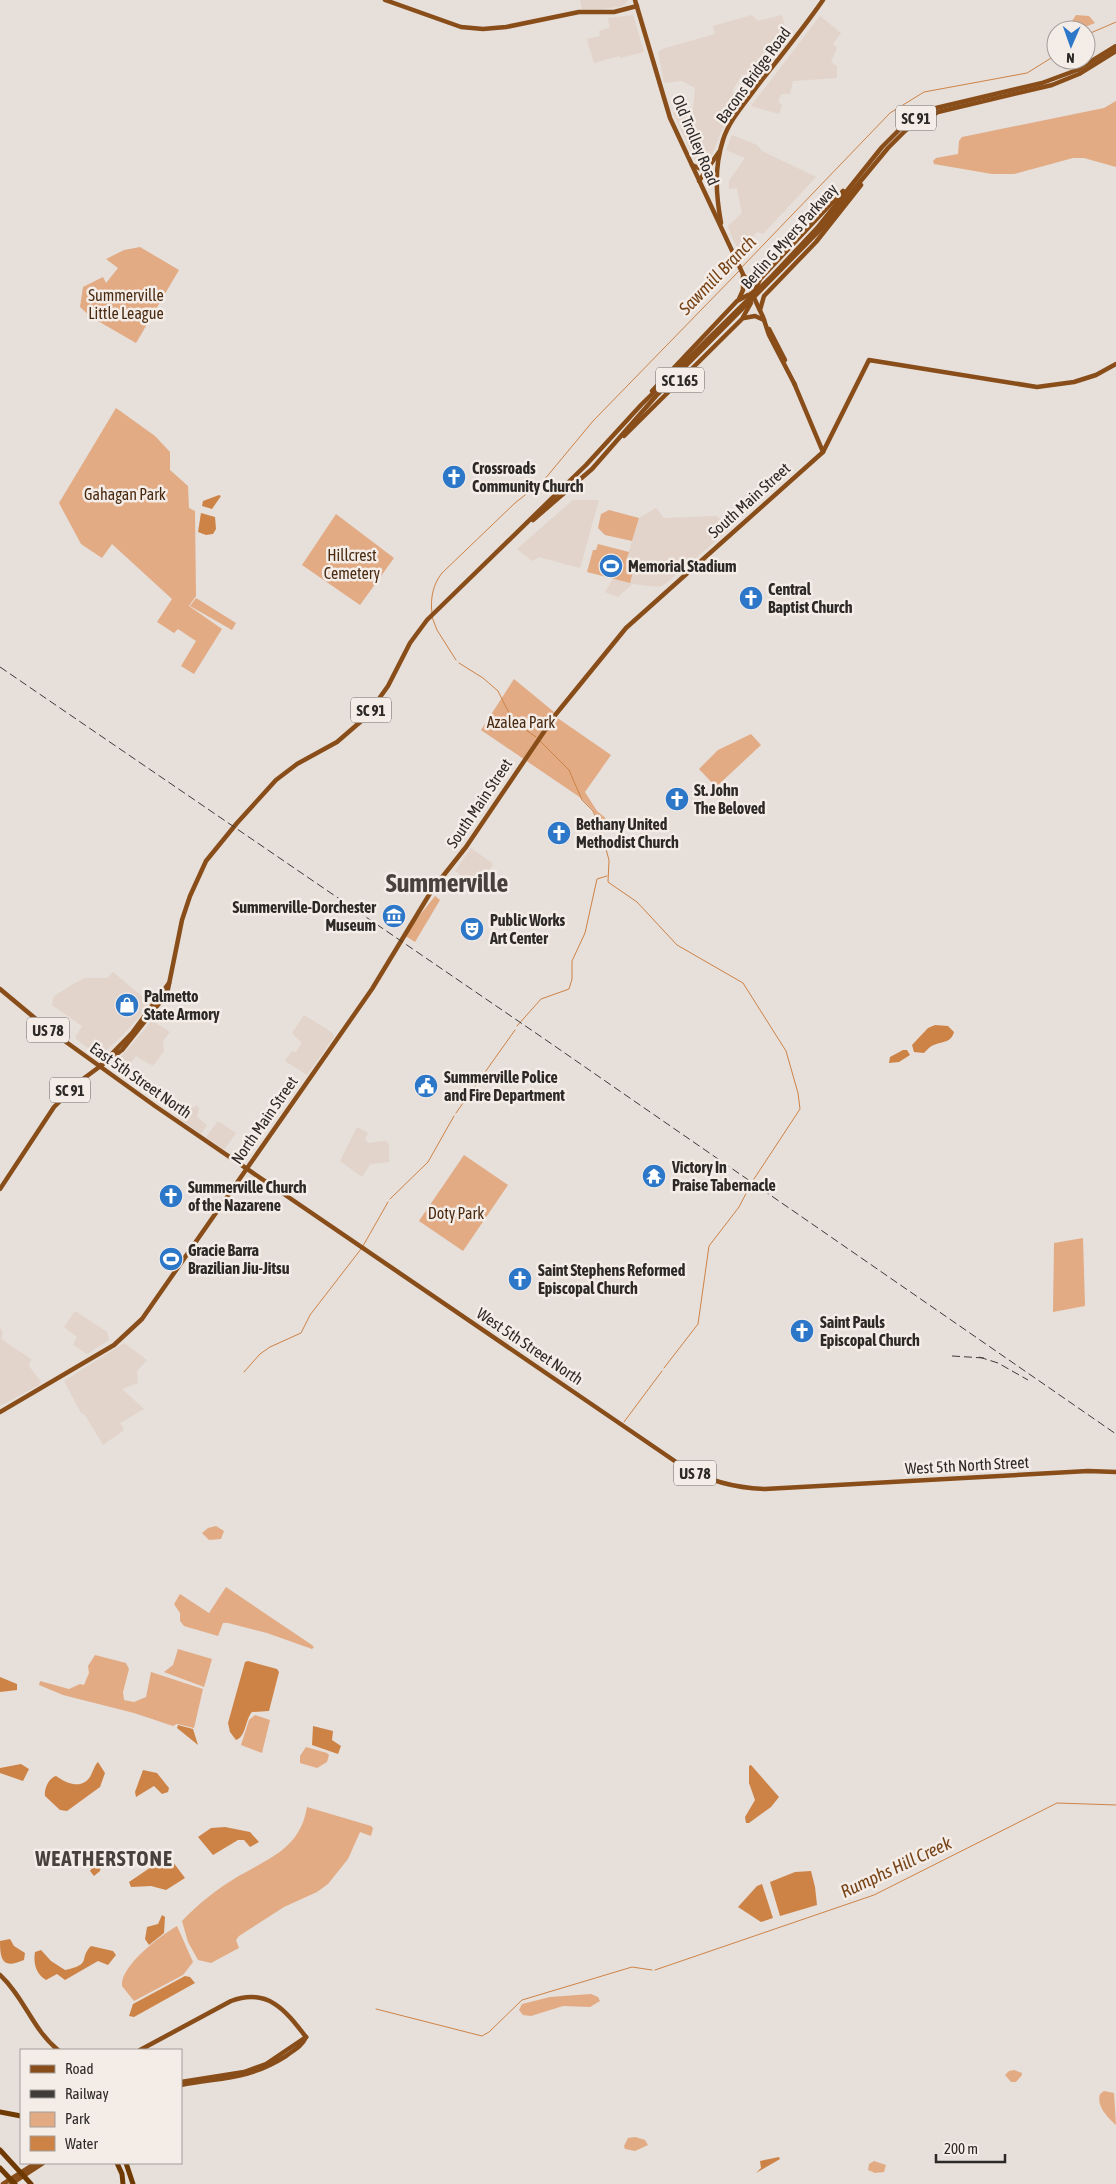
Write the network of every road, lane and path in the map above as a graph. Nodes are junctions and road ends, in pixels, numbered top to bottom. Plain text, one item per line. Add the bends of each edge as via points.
1 (385, 0) edge
2 (635, 0) edge
3 (823, 0) edge
4 (637, 6) junction
5 (1116, 46) edge
6 (1116, 51) edge
7 (937, 110) junction
8 (720, 151) junction
9 (878, 161) junction
10 (692, 165) junction
11 (711, 166) junction
12 (861, 172) junction
13 (699, 180) junction
14 (722, 229) junction
15 (743, 275) junction
16 (774, 277) junction
17 (760, 279) junction
18 (764, 296) junction
19 (753, 297) junction
20 (737, 301) junction
21 (760, 310) junction
22 (734, 317) junction
23 (742, 319) junction
24 (765, 321) junction
25 (1116, 364) edge
26 (641, 405) junction
27 (823, 452) junction
28 (607, 453) junction
29 (527, 524) junction
30 (432, 890) joint
31 (0, 989) edge
32 (100, 1066) junction
33 (246, 1169) junction
34 (0, 1189) edge
35 (0, 1412) edge
36 (1116, 1472) edge
37 (820, 1486) joint
38 (0, 1975) edge
39 (306, 2037) junction
40 (57, 2049) edge
41 (142, 2049) edge
42 (182, 2082) edge
43 (182, 2086) edge
44 (0, 2112) edge
45 (20, 2116) edge
46 (0, 2150) edge
47 (117, 2164) edge
48 (126, 2164) edge
49 (35, 2165) edge
50 (0, 2168) edge
51 (3, 2184) edge
52 (13, 2184) edge
53 (31, 2184) edge
54 (123, 2184) edge
55 (133, 2184) edge

1 - 4 main road via 461,27 483,29 579,12 614,12
2 - 4 main road, Old Trolley Road
3 - 8 main road, Bacons Bridge Road via 739,110 726,131
4 - 10 main road, Old Trolley Road via 670,118
5 - 7 main road, Berlin G Myers Parkway / SC 91 via 1077,70 1042,83
6 - 7 main road, Berlin G Myers Parkway / SC 91 via 1079,74 1052,85
7 - 9 main road, Berlin G Myers Parkway / SC 91 via 906,130
7 - 12 main road, Berlin G Myers Parkway / SC 91 via 903,126
8 - 11 main road
8 - 14 main road, Bacons Bridge Road via 716,189
9 - 16 main road, Berlin G Myers Parkway / SC 91 via 820,230
9 - 18 main road via 826,230
10 - 11 main road via 701,169
10 - 13 main road, Old Trolley Road
11 - 13 main road
12 - 16 main road, Berlin G Myers Parkway / SC 91
12 - 17 main road
13 - 14 main road, Old Trolley Road
14 - 15 main road
15 - 17 main road via 750,280
15 - 19 main road
15 - 20 main road, SC 165 via 743,290
16 - 22 main road, Berlin G Myers Parkway / SC 91
17 - 19 main road
18 - 19 main road
18 - 21 main road
19 - 20 main road via 742,297
19 - 21 main road
19 - 23 main road, SC 165
20 - 26 main road, SC 165
21 - 24 main road
22 - 26 main road, Berlin G Myers Parkway / SC 91
22 - 28 main road, Berlin G Myers Parkway / SC 91 via 656,396
23 - 24 main road via 756,316
23 - 28 main road, SC 165
24 - 27 main road
25 - 27 main road, South Main Street via 1074,382 1037,387 870,360
26 - 29 main road, Berlin G Myers Parkway / SC 91
27 - 30 main road, South Main Street via 612,643 546,727 466,847
28 - 29 main road, Berlin G Myers Parkway / SC 91
29 - 32 main road, Berlin G Myers Parkway / SC 91 via 427,620 366,717 337,742 286,772 227,834 206,861 190,896 168,989 135,1035 113,1058
30 - 33 main road, North Main Street via 381,975
31 - 32 main road, East 5th Street North / US 78
32 - 33 main road, East 5th Street North / US 78
32 - 34 main road, Berlin G Myers Parkway / SC 91 via 54,1107
33 - 35 main road, North Main Street via 147,1312 128,1334
33 - 37 main road, West 5th Street North / US 78 via 691,1471 743,1488
36 - 37 main road, West 5th North Street / US 78
38 - 40 main road
39 - 41 main road via 281,2007 262,1998 246,1996 231,2000
39 - 42 main road via 266,2064 244,2072
39 - 43 main road via 304,2044 271,2066 252,2074
44 - 45 highway
46 - 53 highway
47 - 54 highway
48 - 55 highway
49 - 51 main road
49 - 52 main road
50 - 52 highway

